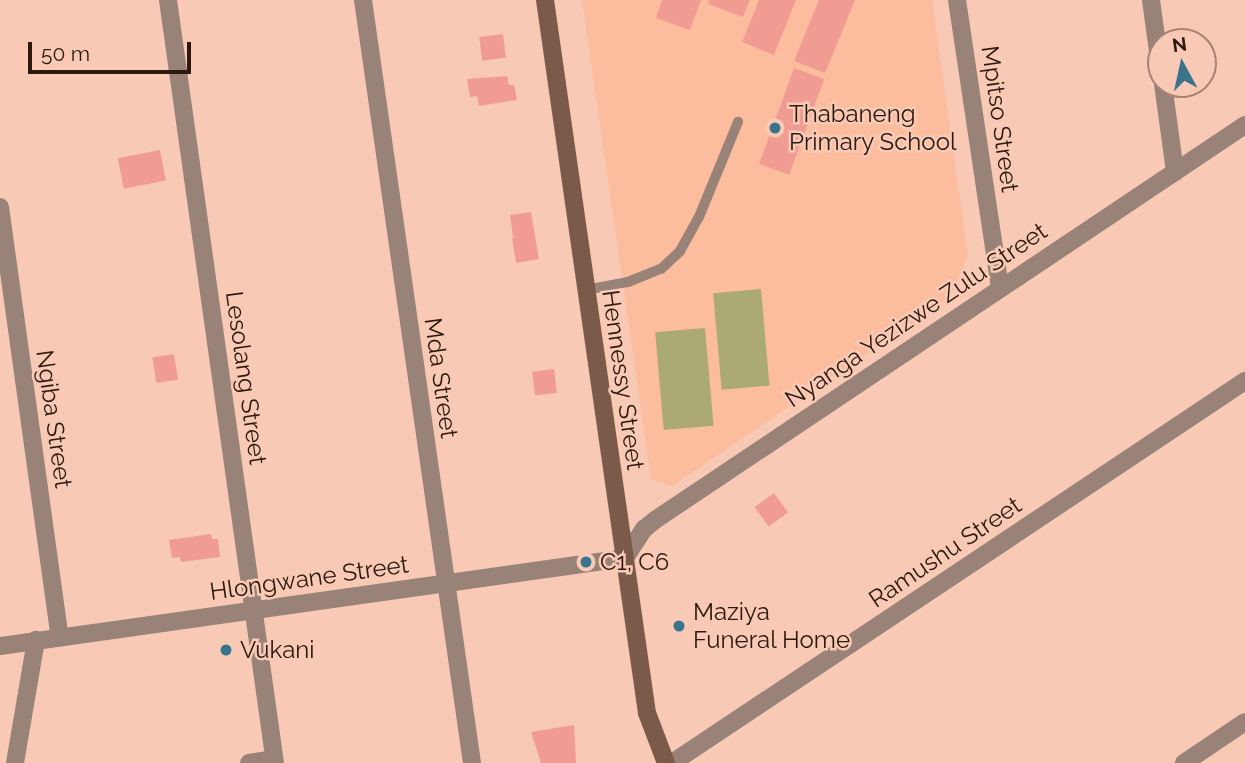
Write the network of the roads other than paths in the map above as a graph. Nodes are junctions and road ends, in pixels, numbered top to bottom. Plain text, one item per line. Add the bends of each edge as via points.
1 (168, 0) edge
2 (363, 0) edge
3 (545, 0) edge
4 (957, 0) edge
5 (1150, 0) edge
6 (1154, 28) edge
7 (1165, 98) edge
8 (738, 121) dead end
9 (1245, 125) edge
10 (1175, 172) junction
11 (0, 207) edge
12 (1000, 288) junction
13 (586, 290) junction
14 (1245, 381) edge
15 (625, 558) junction
16 (445, 583) junction
17 (253, 610) junction
18 (60, 637) junction
19 (36, 640) junction
20 (0, 646) edge
21 (1245, 722) edge
22 (275, 761) edge
23 (15, 763) edge
24 (249, 763) edge
25 (472, 763) edge
26 (666, 763) edge
27 (672, 763) edge
28 (1184, 763) edge

1 - 17 street, Lesolang Street
2 - 16 street, Mda Street
3 - 13 street, Hennessy Street
4 - 12 street, Mpitso Street
5 - 6 street
7 - 10 street
8 - 13 lane via 699,218 680,251 661,269 628,282
9 - 10 street, Nyanga Yezizwe Zulu Street
10 - 12 street, Nyanga Yezizwe Zulu Street
11 - 18 street, Ngiba Street
12 - 15 street, Nyanga Yezizwe Zulu Street via 655,520 643,529
13 - 15 street, Hennessy Street
14 - 27 street, Ramushu Street
15 - 16 street, Hlongwane Street
15 - 26 street, Hennessy Street via 647,713
16 - 17 street, Hlongwane Street
16 - 25 street, Mda Street
17 - 18 street, Hlongwane Street
17 - 22 street, Lesolang Street
18 - 19 street, Hlongwane Street
19 - 20 street, Hlongwane Street
19 - 23 street
21 - 28 street
22 - 24 street

